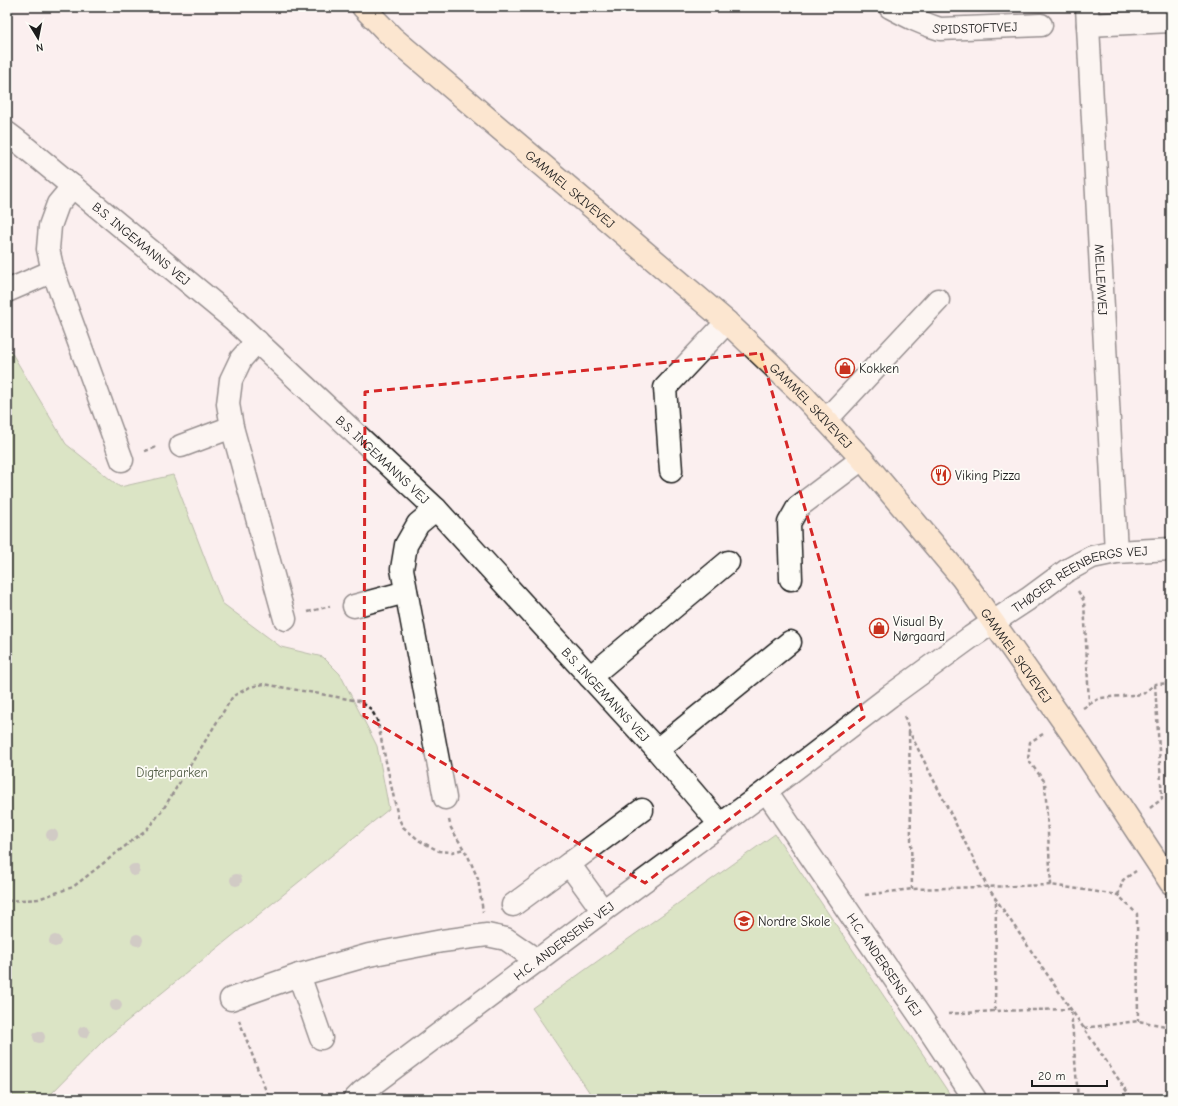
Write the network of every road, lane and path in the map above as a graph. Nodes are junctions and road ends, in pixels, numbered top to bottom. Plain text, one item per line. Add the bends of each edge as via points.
1 (363, 7) edge
2 (890, 7) edge
3 (1088, 16) edge
4 (1171, 21) edge
5 (1041, 25) dead end
6 (7, 133) edge
7 (73, 186) junction
8 (53, 271) junction
9 (7, 291) edge
10 (938, 300) dead end
11 (726, 322) junction
12 (257, 341) junction
13 (826, 420) junction
14 (232, 427) junction
15 (181, 446) joint
16 (862, 459) junction
17 (122, 460) joint
18 (671, 471) dead end
19 (436, 509) junction
20 (1171, 549) edge
21 (1116, 552) junction
22 (728, 562) dead end
23 (1066, 571) junction
24 (791, 579) dead end
25 (406, 592) junction
26 (354, 606) joint
27 (284, 619) joint
28 (993, 623) junction
29 (790, 642) dead end
30 (590, 677) junction
31 (1171, 683) edge
32 (1155, 684) junction
33 (890, 696) junction
34 (1089, 704) junction
35 (1082, 708) dead end
36 (909, 731) junction
37 (1043, 734) dead end
38 (657, 750) junction
39 (766, 791) junction
40 (445, 798) joint
41 (642, 810) dead end
42 (1132, 823) junction
43 (720, 824) junction
44 (464, 849) junction
45 (569, 864) junction
46 (1164, 868) edge
47 (1051, 884) junction
48 (987, 886) junction
49 (912, 889) junction
50 (1118, 895) junction
51 (839, 898) junction
52 (996, 898) junction
53 (7, 901) edge
54 (513, 905) dead end
55 (603, 911) junction
56 (487, 935) junction
57 (538, 961) junction
58 (299, 974) junction
59 (231, 999) joint
60 (1071, 1009) junction
61 (996, 1011) junction
62 (920, 1016) junction
63 (1138, 1020) junction
64 (1171, 1027) edge
65 (1084, 1028) junction
66 (321, 1038) dead end
67 (362, 1097) edge
68 (269, 1099) edge
69 (975, 1099) edge
70 (1078, 1099) edge
71 (1132, 1099) edge

1 - 11 main road, GAMMEL SKIVEVEJ via 392,36
2 - 5 street, SPIDSTOFTVEJ via 927,26 940,29
3 - 4 street
3 - 21 street, MELLEMVEJ
6 - 7 street, B.S. INGEMANNS VEJ
7 - 8 street via 58,204 50,226 48,249
7 - 12 street, B.S. INGEMANNS VEJ
8 - 9 street
8 - 17 street
10 - 13 street
11 - 13 main road, GAMMEL SKIVEVEJ
11 - 18 street via 665,388
12 - 14 street via 241,358 231,380 228,404
12 - 19 street, B.S. INGEMANNS VEJ
13 - 16 main road, GAMMEL SKIVEVEJ
14 - 15 street
14 - 27 street
15 - 17 path via 175,440
16 - 24 street via 798,507 789,523
16 - 28 main road, GAMMEL SKIVEVEJ via 962,578
19 - 25 street via 418,524 406,545 402,568
19 - 30 street, B.S. INGEMANNS VEJ
20 - 21 street, THØGER REENBERGS VEJ
21 - 23 street, THØGER REENBERGS VEJ via 1092,557
22 - 30 street
23 - 28 street, THØGER REENBERGS VEJ
23 - 34 path via 1084,601
25 - 26 street
25 - 40 street
26 - 27 path via 348,602
28 - 33 street, H.C. ANDERSENS VEJ
28 - 42 main road, GAMMEL SKIVEVEJ
29 - 38 street
30 - 38 street, B.S. INGEMANNS VEJ
31 - 32 path
32 - 34 path via 1143,694 1100,698
32 - 42 path via 1162,799
33 - 36 path via 906,720
33 - 39 street, H.C. ANDERSENS VEJ
34 - 35 path
36 - 48 path
36 - 49 path
37 - 47 path via 1030,742 1028,760 1045,782
38 - 43 street, B.S. INGEMANNS VEJ
39 - 43 street, H.C. ANDERSENS VEJ
39 - 51 street, H.C. ANDERSENS VEJ
40 - 44 path via 451,828
41 - 45 street
42 - 46 main road, GAMMEL SKIVEVEJ
43 - 55 street, H.C. ANDERSENS VEJ
44 - 53 path via 452,852 439,851 420,841 403,827 398,817 376,720 371,710 359,701 264,684 250,687 233,696 162,812 147,829 73,887 38,899
44 - 56 path via 478,879
45 - 54 street
45 - 55 street
46 - 50 path via 1123,880
47 - 48 path
47 - 50 path
48 - 49 path
48 - 52 path
49 - 51 path
50 - 63 path via 1137,914
51 - 62 street, H.C. ANDERSENS VEJ
52 - 60 path
52 - 61 path
55 - 57 street, H.C. ANDERSENS VEJ
56 - 57 street via 506,939
56 - 58 street via 369,955
57 - 67 street, H.C. ANDERSENS VEJ
58 - 59 street
58 - 66 street
59 - 68 path
60 - 61 path
60 - 65 path
60 - 70 path
61 - 62 path
62 - 69 street, H.C. ANDERSENS VEJ
63 - 64 path
63 - 65 path
65 - 71 path

